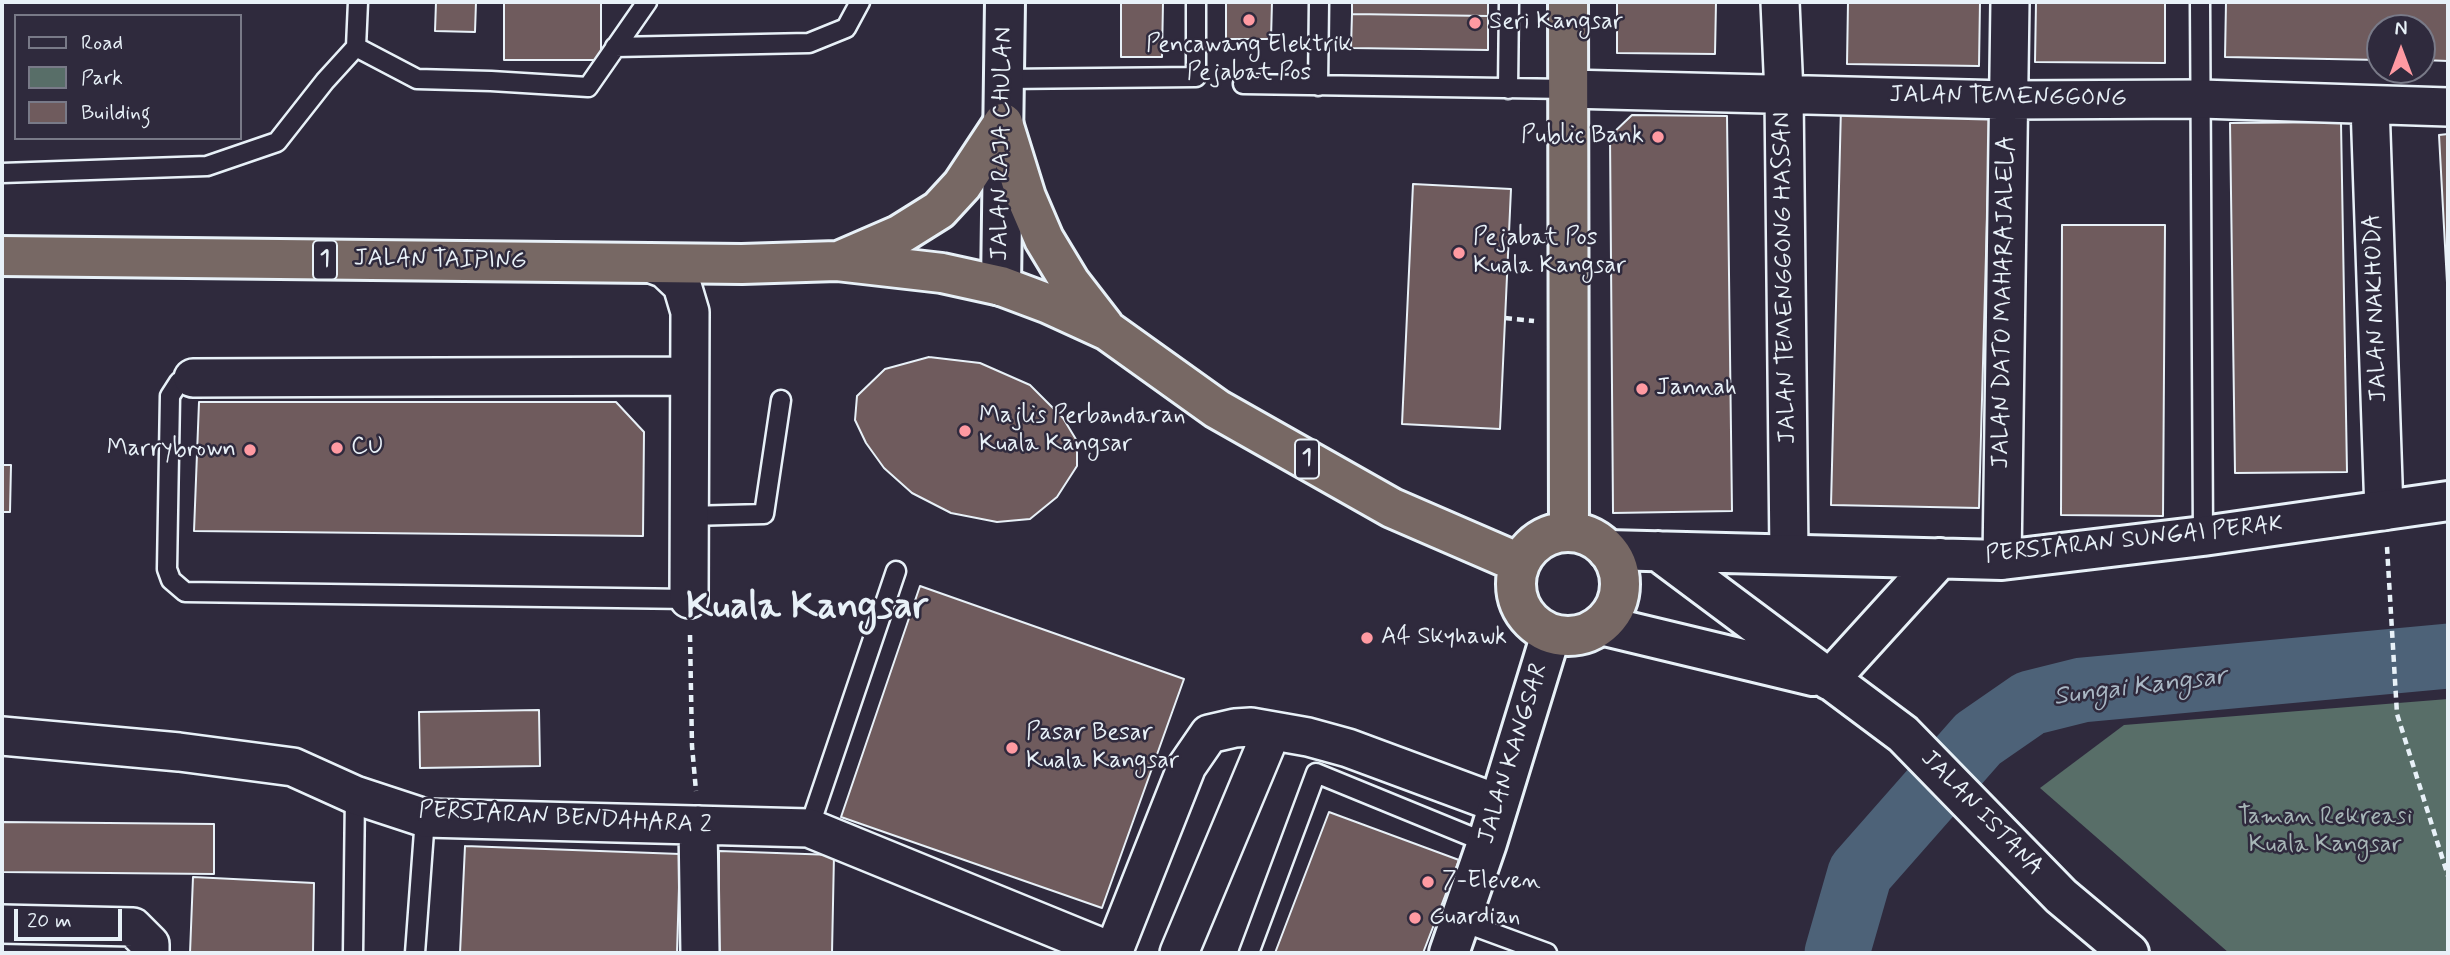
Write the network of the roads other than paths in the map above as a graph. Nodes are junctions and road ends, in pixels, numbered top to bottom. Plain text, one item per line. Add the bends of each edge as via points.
1 (358, 2) edge
2 (647, 2) edge
3 (860, 2) edge
4 (1005, 2) edge
5 (1195, 2) edge
6 (1319, 2) edge
7 (1509, 2) edge
8 (1568, 2) edge
9 (1780, 2) edge
10 (2010, 2) edge
11 (2200, 2) edge
12 (355, 47) junction
13 (615, 47) junction
14 (1004, 79) junction
15 (1243, 85) dead end
16 (1318, 86) junction
17 (1508, 89) junction
18 (1568, 89) junction
19 (1784, 94) junction
20 (2201, 99) junction
21 (2008, 100) junction
22 (2370, 105) junction
23 (2448, 107) edge
24 (1003, 123) junction
25 (2, 173) edge
26 (2, 256) edge
27 (837, 261) junction
28 (649, 263) junction
29 (742, 264) junction
30 (1001, 286) junction
31 (690, 312) junction
32 (1108, 331) junction
33 (689, 376) junction
34 (192, 378) joint
35 (781, 400) dead end
36 (2448, 501) edge
37 (2384, 511) junction
38 (689, 516) junction
39 (1569, 532) junction
40 (2203, 537) junction
41 (1607, 550) junction
42 (1658, 551) junction
43 (1789, 554) junction
44 (1940, 558) junction
45 (2002, 560) junction
46 (1519, 563) junction
47 (896, 571) dead end
48 (689, 599) joint
49 (1601, 625) junction
50 (1550, 634) junction
51 (1829, 680) junction
52 (1272, 733) junction
53 (2, 736) edge
54 (355, 795) junction
55 (1499, 804) junction
56 (425, 818) junction
57 (698, 825) junction
58 (809, 828) junction
59 (1487, 843) junction
60 (2, 924) edge
61 (1455, 937) edge
62 (150, 953) edge
63 (353, 953) edge
64 (415, 953) edge
65 (700, 953) edge
66 (1114, 953) edge
67 (1179, 953) edge
68 (1249, 953) edge
69 (1547, 953) edge
70 (2129, 953) edge

1 - 12 lane
2 - 13 lane
3 - 13 lane via 846,28 809,43
4 - 14 street, JALAN RAJA CHULAN
5 - 14 lane via 1196,77
6 - 16 lane
7 - 17 lane
8 - 18 highway
9 - 19 street, JALAN TEMENGGONG HASSAN
10 - 21 street, JALAN DATO MAHARAJALELA
11 - 20 lane
12 - 13 lane via 417,79 588,88
12 - 25 lane via 277,142 207,166
14 - 24 street, JALAN RAJA CHULAN
15 - 16 lane
16 - 17 lane
17 - 18 lane
18 - 19 street, JALAN TEMENGGONG
18 - 39 highway
19 - 21 street, JALAN TEMENGGONG
19 - 43 street, JALAN TEMENGGONG HASSAN
20 - 21 street, JALAN TEMENGGONG
20 - 22 street, JALAN TEMENGGONG
20 - 40 lane
21 - 45 street, JALAN DATO MAHARAJALELA
22 - 23 street, JALAN TEMENGGONG
22 - 37 street, JALAN NAKHODA
24 - 27 highway via 962,185 939,210 899,235
24 - 30 street, JALAN RAJA CHULAN
24 - 32 highway via 1044,239
26 - 28 highway, JALAN TAIPING / 1
27 - 29 highway, JALAN TAIPING / 1
27 - 30 highway, 1 via 942,273
28 - 29 highway, JALAN TAIPING / 1
28 - 31 street via 665,269 682,285
29 - 31 street via 706,284
30 - 32 highway, 1
31 - 33 street
32 - 46 highway, 1 via 1217,409 1381,501
33 - 34 street
33 - 38 street
34 - 48 lane via 179,382 170,396 167,569 185,592
35 - 38 lane via 764,514
36 - 37 street, PERSIARAN SUNGAI PERAK
37 - 40 street, PERSIARAN SUNGAI PERAK
38 - 48 street
39 - 41 highway via 1584,534
39 - 46 highway via 1540,540
40 - 45 street, PERSIARAN SUNGAI PERAK
41 - 42 street
41 - 49 highway via 1620,580 1615,604
42 - 43 street, PERSIARAN SUNGAI PERAK
42 - 51 street, JALAN ISTANA
43 - 44 street, PERSIARAN SUNGAI PERAK
44 - 45 street, PERSIARAN SUNGAI PERAK
44 - 51 street
46 - 50 highway via 1516,597 1535,625
47 - 58 lane
49 - 50 highway via 1577,635
49 - 51 street, JALAN ISTANA
50 - 55 street, JALAN KANGSAR
51 - 70 street, JALAN ISTANA via 1903,734 2061,896
52 - 55 street via 1348,748
52 - 66 street via 1251,727 1209,734 1187,765
52 - 67 street
53 - 54 street, PERSIARAN BENDAHARA 2 via 293,767
54 - 56 street, PERSIARAN BENDAHARA 2
54 - 63 lane
55 - 59 street, JALAN KANGSAR
56 - 57 street, PERSIARAN BENDAHARA 2
56 - 64 lane
57 - 58 street, PERSIARAN BENDAHARA 2
57 - 65 street
58 - 66 street, PERSIARAN BENDAHARA 2
59 - 61 street, JALAN KANGSAR
59 - 68 lane via 1316,773
60 - 62 street via 133,927 150,944
61 - 69 lane

